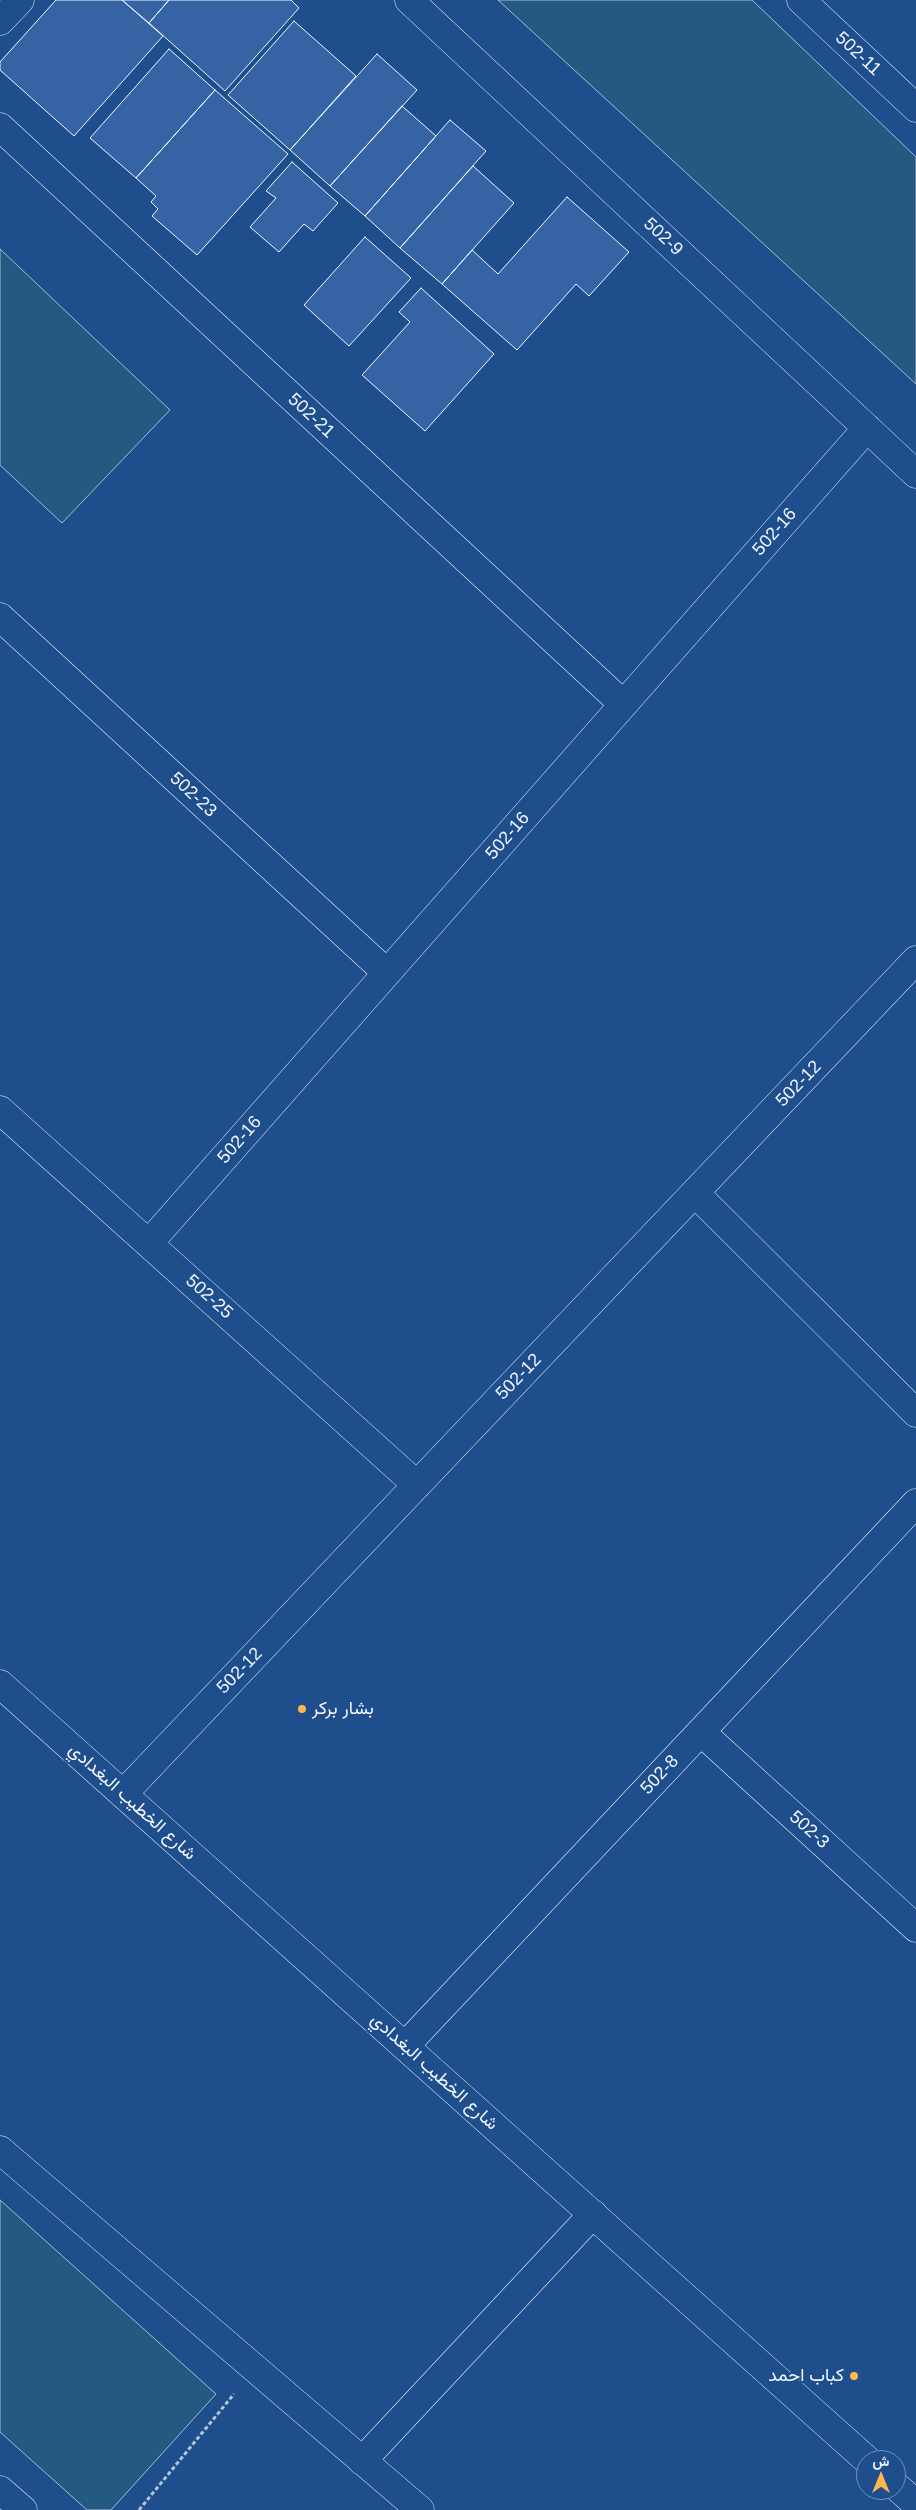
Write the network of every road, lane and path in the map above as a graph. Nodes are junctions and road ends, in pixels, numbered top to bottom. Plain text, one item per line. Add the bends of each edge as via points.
1 (20, 0) edge
2 (410, 0) edge
3 (801, 0) edge
4 (0, 21) edge
5 (916, 108) edge
6 (0, 127) edge
7 (867, 428) junction
8 (916, 474) edge
9 (0, 617) edge
10 (623, 704) junction
11 (916, 960) edge
12 (387, 973) junction
13 (0, 1110) edge
14 (694, 1193) junction
15 (149, 1243) junction
16 (916, 1413) edge
17 (417, 1485) junction
18 (916, 1503) edge
19 (0, 1684) edge
20 (701, 1732) junction
21 (123, 1794) junction
22 (916, 1928) edge
23 (405, 2046) junction
24 (0, 2150) edge
25 (592, 2214) junction
26 (254, 2368) junction
27 (856, 2450) edge
28 (362, 2461) junction
29 (0, 2490) edge
30 (906, 2495) edge
31 (916, 2504) edge
32 (23, 2510) edge
33 (140, 2510) edge
34 (420, 2510) edge

1 - 4 street
2 - 7 street, 502-9
3 - 5 street, 502-11
6 - 10 street, 502-21
7 - 8 street, 502-9
7 - 10 street, 502-16
9 - 12 street, 502-23
10 - 12 street, 502-16
11 - 14 street, 502-12
12 - 15 street, 502-16
13 - 15 street, 502-25
14 - 16 street
14 - 17 street, 502-12
15 - 17 street, 502-25
17 - 21 street, 502-12
18 - 20 street, 502-8
19 - 21 street, شارع الخطيب البغدادي
20 - 22 street, 502-3
20 - 23 street, 502-8
21 - 23 street, شارع الخطيب البغدادي
23 - 25 street, شارع الخطيب البغدادي
24 - 26 street
25 - 27 street, شارع الخطيب البغدادي
25 - 28 street
26 - 28 street
26 - 33 path
28 - 34 street
29 - 32 street
30 - 31 street

